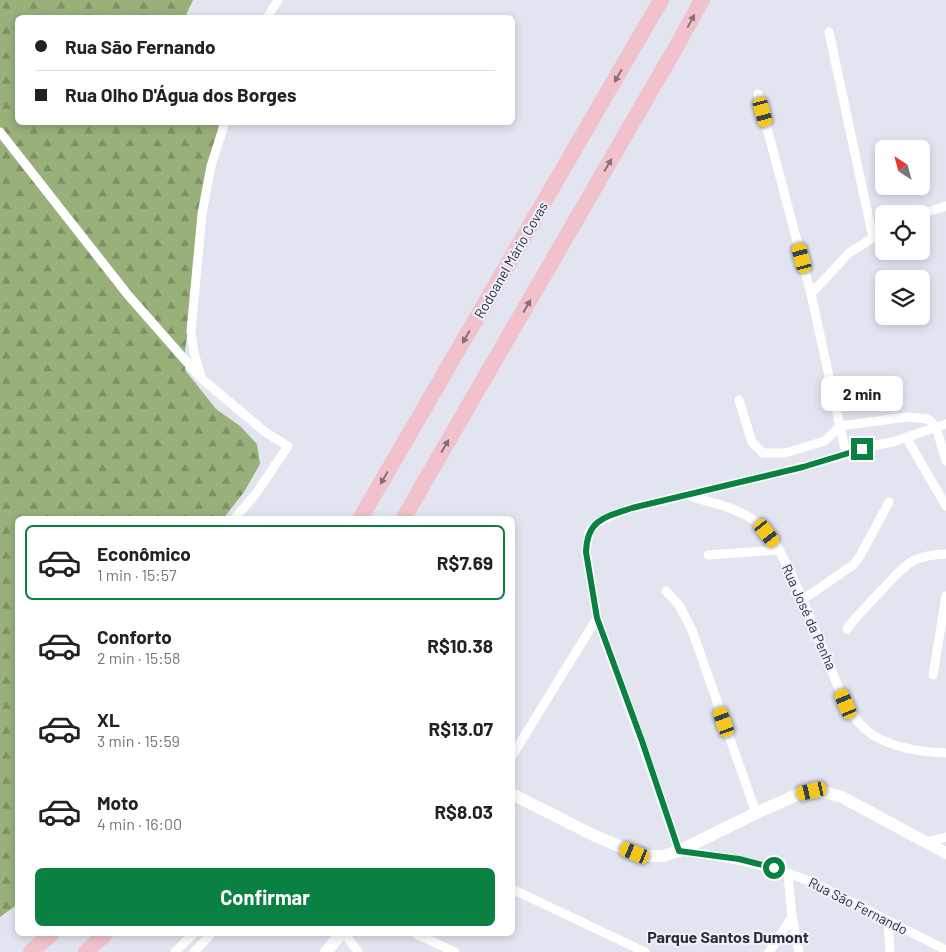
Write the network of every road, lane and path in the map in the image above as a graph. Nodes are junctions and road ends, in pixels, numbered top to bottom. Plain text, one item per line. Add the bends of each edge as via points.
1 (278, 0) edge
2 (661, 0) edge
3 (702, 0) edge
4 (269, 15) edge
5 (829, 32) dead end
6 (758, 94) dead end
7 (224, 125) edge
8 (0, 132) edge
9 (946, 206) edge
10 (930, 211) edge
11 (873, 238) joint
12 (811, 294) junction
13 (202, 379) junction
14 (739, 400) dead end
15 (946, 424) edge
16 (840, 426) junction
17 (936, 427) junction
18 (906, 437) junction
19 (846, 454) junction
20 (946, 461) edge
21 (689, 496) junction
22 (889, 502) dead end
23 (946, 506) edge
24 (237, 516) edge
25 (362, 516) edge
26 (406, 516) edge
27 (778, 550) junction
28 (946, 554) edge
29 (708, 555) dead end
30 (666, 591) dead end
31 (946, 596) edge
32 (802, 600) junction
33 (597, 618) junction
34 (846, 629) dead end
35 (933, 675) dead end
36 (515, 751) edge
37 (946, 753) edge
38 (515, 796) edge
39 (756, 813) junction
40 (946, 837) edge
41 (926, 842) junction
42 (679, 851) junction
43 (946, 852) edge
44 (788, 873) junction
45 (515, 890) edge
46 (792, 916) junction
47 (888, 921) junction
48 (49, 936) edge
49 (103, 936) edge
50 (191, 936) edge
51 (209, 936) edge
52 (340, 936) edge
53 (346, 936) edge
54 (420, 936) edge
55 (946, 950) edge
56 (31, 952) edge
57 (86, 952) edge
58 (175, 952) edge
59 (194, 952) edge
60 (326, 952) edge
61 (358, 952) edge
62 (455, 952) edge
63 (645, 952) edge
64 (769, 952) edge
65 (799, 952) edge
66 (890, 952) edge

1 - 4 street
2 -> 25 highway, Rodoanel Mário Covas
26 -> 3 highway
5 - 11 street
6 - 12 street
7 - 13 street via 211,166 202,214 194,294 191,331
8 - 13 street via 128,295
9 - 10 street
11 - 12 street via 849,253
12 - 16 street
13 - 24 street via 265,432 288,446
14 - 16 street via 752,442 762,453 785,453 825,441
15 - 17 street
16 - 17 street via 907,417 928,419
16 - 19 street
17 - 18 street
17 - 20 street
18 - 19 street
18 - 23 street
19 - 21 street
21 - 27 street, Rua José da Penha via 745,514 760,525
21 - 33 street via 613,514 589,532 586,552
22 - 32 street via 853,565
27 - 29 street
27 - 32 street, Rua José da Penha
28 - 34 street via 923,556 902,567
30 - 39 street via 689,623
31 - 35 street
32 - 37 street, Rua José da Penha via 846,704 856,720 874,736 894,744
33 - 36 street
33 - 42 street
38 - 42 street via 635,853 663,856
39 - 41 street via 799,794 812,791 828,793 842,797
39 - 42 street
40 - 41 street
41 - 43 street
42 - 44 street, Rua São Fernando via 739,859
44 - 46 street
44 - 47 street, Rua São Fernando
45 - 63 street
46 - 64 street
46 - 65 street
47 - 55 street, Rua São Fernando
47 - 66 street
48 - 56 highway
49 - 57 highway
50 - 58 street
51 - 59 street
52 - 60 street
53 - 61 street
54 - 62 street

